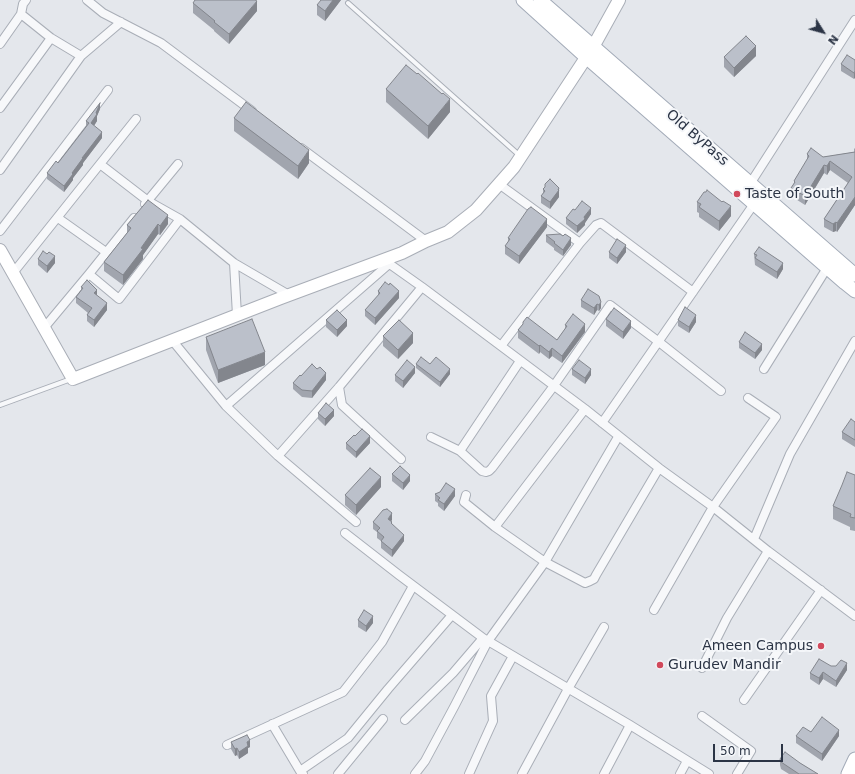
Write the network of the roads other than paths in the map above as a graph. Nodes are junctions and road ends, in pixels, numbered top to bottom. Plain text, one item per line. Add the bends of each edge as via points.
1 (87, 0) edge
2 (523, 0) edge
3 (540, 0) edge
4 (619, 0) edge
5 (22, 1) edge
6 (348, 3) dead end
7 (21, 14) junction
8 (855, 20) edge
9 (120, 22) junction
10 (51, 38) junction
11 (0, 44) edge
12 (589, 52) junction
13 (81, 56) junction
14 (108, 90) dead end
15 (0, 108) edge
16 (255, 114) edge
17 (136, 119) dead end
18 (293, 142) edge
19 (521, 157) junction
20 (100, 164) junction
21 (178, 164) dead end
22 (0, 170) edge
23 (499, 184) junction
24 (747, 189) junction
25 (758, 199) junction
26 (148, 201) junction
27 (58, 218) junction
28 (180, 219) junction
29 (0, 231) edge
30 (426, 241) junction
31 (580, 243) junction
32 (0, 250) edge
33 (106, 252) junction
34 (386, 262) junction
35 (234, 263) junction
36 (827, 268) junction
37 (13, 273) junction
38 (89, 274) junction
39 (855, 275) edge
40 (422, 287) junction
41 (855, 291) edge
42 (693, 292) junction
43 (289, 295) junction
44 (237, 315) junction
45 (44, 328) junction
46 (172, 340) junction
47 (855, 341) edge
48 (659, 342) junction
49 (501, 346) junction
50 (520, 361) junction
51 (764, 369) dead end
52 (73, 378) junction
53 (339, 387) junction
54 (554, 387) junction
55 (721, 391) dead end
56 (748, 398) dead end
57 (0, 405) edge
58 (226, 406) junction
59 (585, 409) junction
60 (602, 423) junction
61 (618, 436) junction
62 (431, 437) dead end
63 (460, 451) junction
64 (278, 456) junction
65 (401, 459) dead end
66 (659, 468) junction
67 (466, 495) dead end
68 (713, 507) junction
69 (356, 522) dead end
70 (495, 527) junction
71 (345, 533) dead end
72 (754, 539) junction
73 (768, 550) junction
74 (545, 562) junction
75 (413, 586) junction
76 (821, 590) junction
77 (654, 610) dead end
78 (452, 615) junction
79 (855, 616) edge
80 (604, 627) dead end
81 (486, 639) junction
82 (513, 656) junction
83 (702, 668) dead end
84 (568, 689) junction
85 (744, 700) dead end
86 (702, 716) dead end
87 (383, 719) dead end
88 (405, 720) dead end
89 (272, 724) junction
90 (630, 725) junction
91 (227, 745) dead end
92 (855, 759) edge
93 (687, 761) junction
94 (301, 773) edge
95 (338, 774) edge
96 (414, 774) edge
97 (469, 774) edge
98 (522, 774) edge
99 (604, 774) edge
100 (680, 774) edge
101 (709, 774) edge
102 (737, 774) edge
103 (848, 774) edge

1 - 9 street
2 - 12 main road
3 - 12 main road, Old ByPass
4 - 12 street
5 - 7 street
6 - 19 lane
7 - 10 street
7 - 11 street
8 - 24 street
9 - 13 street
9 - 16 street via 161,43
10 - 13 street
10 - 15 street
12 - 19 street
12 - 24 main road, Old ByPass
13 - 22 street
14 - 29 street
17 - 20 street
18 - 30 street
19 - 23 street
20 - 26 street
20 - 27 street
21 - 26 street
23 - 30 street via 476,210 454,228
23 - 31 street
24 - 25 main road, Old ByPass
25 - 36 main road
25 - 39 main road, Old ByPass
25 - 42 street
26 - 28 street
26 - 33 street
27 - 33 street
27 - 37 street
28 - 35 street
28 - 38 street via 119,299
30 - 34 street
31 - 42 street via 601,223
31 - 49 street
32 - 37 street
33 - 38 street
34 - 40 street
34 - 43 street
34 - 58 street
35 - 43 street
35 - 44 street
36 - 41 main road
36 - 51 street
37 - 45 street
38 - 45 street
40 - 49 street
40 - 53 street
42 - 48 street
43 - 44 street
44 - 46 street
45 - 52 street
46 - 52 street
46 - 58 street
47 - 72 street via 790,454
48 - 54 street via 610,305
48 - 55 street
48 - 60 street
49 - 50 street
50 - 54 street
50 - 63 street
52 - 57 lane
53 - 64 street
53 - 65 street via 342,405
54 - 59 street
54 - 63 street via 489,471 482,471
56 - 68 street via 776,417
58 - 64 street
59 - 60 street
59 - 70 street
60 - 61 street
61 - 66 street
61 - 74 street
62 - 63 street
64 - 69 street
66 - 68 street
66 - 74 street via 594,579 585,583
67 - 70 street via 464,502
68 - 72 street
68 - 77 street
70 - 74 street
71 - 75 street
72 - 73 street
73 - 76 street
73 - 83 street via 727,618
74 - 81 street
75 - 78 street
75 - 89 street via 382,642 342,692
76 - 79 street
76 - 85 street
78 - 81 street
78 - 94 street via 348,738
80 - 84 street
81 - 82 street
81 - 88 street
81 - 96 street via 454,708 425,761
82 - 84 street
82 - 97 street via 491,696 493,722
84 - 90 street
84 - 98 street
86 - 102 street via 751,751
87 - 95 street
89 - 91 street
89 - 94 street
90 - 93 street
90 - 99 street
92 - 103 main road
93 - 100 street
93 - 101 street

